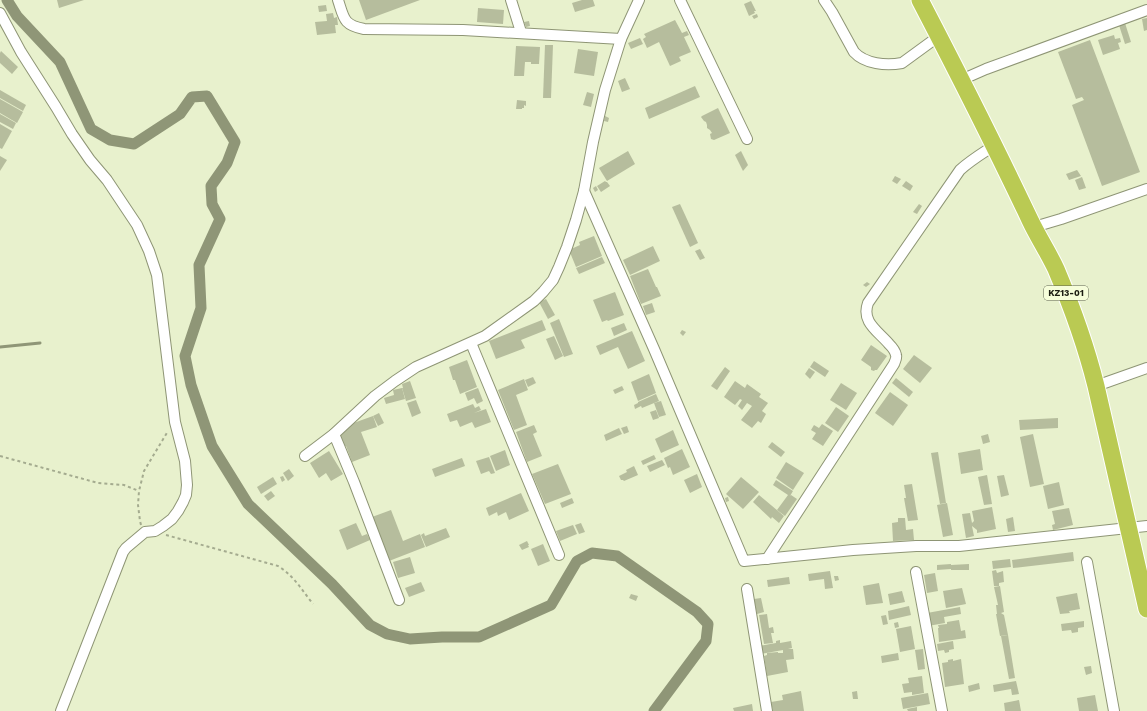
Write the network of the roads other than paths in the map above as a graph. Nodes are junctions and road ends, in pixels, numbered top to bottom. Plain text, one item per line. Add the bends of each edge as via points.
1 (338, 0) edge
2 (511, 0) edge
3 (638, 0) edge
4 (680, 0) edge
5 (824, 0) edge
6 (920, 0) edge
7 (1147, 10) edge
8 (0, 13) edge
9 (521, 32) junction
10 (939, 36) junction
11 (621, 39) junction
12 (961, 80) junction
13 (747, 139) dead end
14 (995, 145) junction
15 (1147, 189) edge
16 (584, 191) junction
17 (1034, 227) junction
18 (471, 343) junction
19 (1147, 368) edge
20 (1096, 386) junction
21 (334, 434) junction
22 (305, 456) dead end
23 (1147, 526) edge
24 (1128, 528) junction
25 (559, 555) dead end
26 (1141, 555) edge
27 (767, 559) junction
28 (1087, 562) dead end
29 (916, 572) dead end
30 (747, 590) dead end
31 (399, 600) dead end
32 (1147, 609) edge
33 (61, 711) edge
34 (767, 711) edge
35 (942, 711) edge
36 (1114, 711) edge

1 - 9 street via 345,21 364,30
2 - 9 street
3 - 11 street
4 - 13 street
5 - 10 street via 854,52 868,62 895,65 902,63
6 - 10 highway, KZ13-01
7 - 12 street via 986,68
8 - 33 street via 72,134 122,201 149,251 157,276 175,422 186,461 186,495 178,511 163,526 144,532 123,552
9 - 11 street
10 - 12 highway, KZ13-01
11 - 16 street via 602,105
12 - 14 highway, KZ13-01
14 - 17 highway, KZ13-01
14 - 27 street via 960,170 868,303 867,319 894,349 894,364
15 - 17 street
16 - 18 street via 568,246 553,280 534,301
16 - 27 street via 744,561
17 - 20 highway, KZ13-01 via 1069,300 1089,357
18 - 21 street via 416,368 395,381
18 - 25 street
19 - 20 street
20 - 24 highway, KZ13-01
21 - 22 street
21 - 31 street
23 - 24 street
24 - 26 highway, KZ13-01
24 - 27 street via 959,546 853,550
26 - 32 highway, KZ13-01
28 - 36 street
29 - 35 street
30 - 34 street

